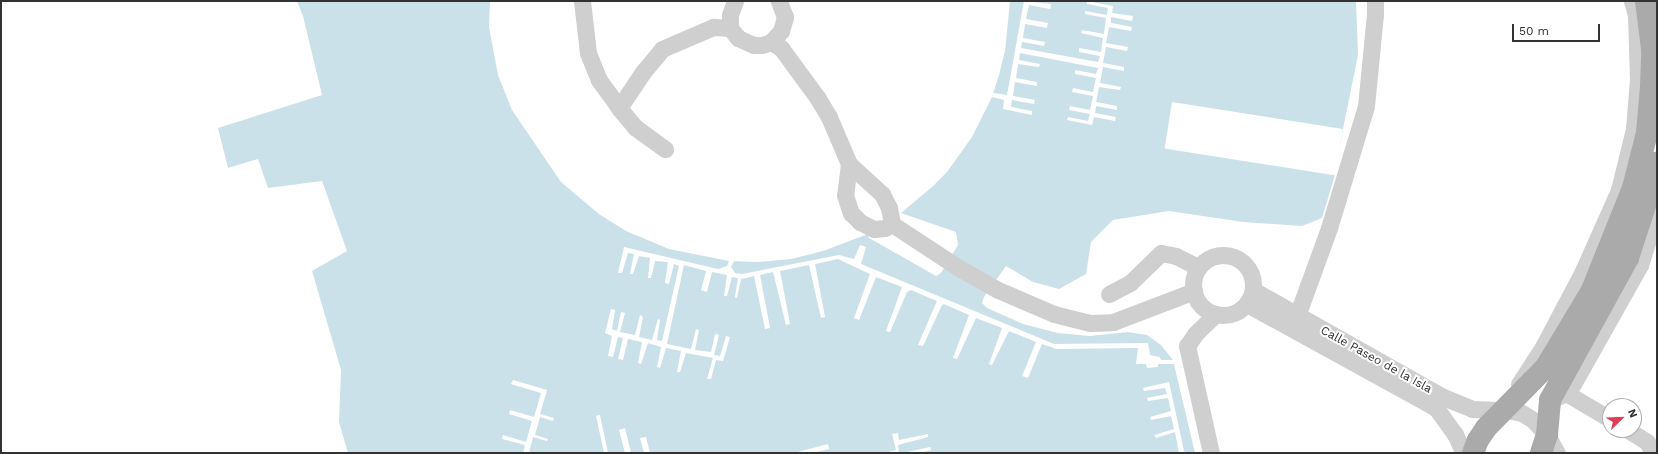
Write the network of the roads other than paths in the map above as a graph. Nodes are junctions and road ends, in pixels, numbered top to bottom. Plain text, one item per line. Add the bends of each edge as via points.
1 (582, 1) edge
2 (735, 1) edge
3 (779, 1) edge
4 (1375, 1) edge
5 (1632, 1) edge
6 (1646, 1) edge
7 (730, 28) junction
8 (771, 42) junction
9 (619, 108) junction
10 (665, 149) dead end
11 (1657, 162) edge
12 (849, 164) junction
13 (1657, 211) edge
14 (892, 224) junction
15 (1651, 250) edge
16 (1198, 267) junction
17 (1194, 291) junction
18 (1109, 294) dead end
19 (1250, 297) junction
20 (1216, 314) junction
21 (1297, 316) junction
22 (1558, 396) junction
23 (1440, 402) junction
24 (1510, 405) junction
25 (1602, 415) edge
26 (1641, 438) edge
27 (1548, 447) edge
28 (1211, 453) edge
29 (1464, 453) edge
30 (1473, 453) edge
31 (1651, 453) edge

1 - 9 street via 588,53 599,80
2 - 7 street via 730,14
3 - 8 street via 783,9 784,24
4 - 21 street via 1366,106 1330,228
5 - 24 street via 1636,15 1638,79 1634,128 1619,190 1583,271 1542,347 1515,389
6 - 24 main road via 1652,49 1651,87 1647,133 1634,188 1592,290 1546,367
7 - 8 street via 745,43 762,45
7 - 9 street via 713,27 662,49
8 - 12 street via 781,48 817,97 829,117
9 - 10 street via 636,128
11 - 22 main road via 1628,258
12 - 14 street via 882,194 889,208
12 - 14 street via 845,195 851,213 860,222 874,229
13 - 15 street
14 - 17 street via 945,260 998,290 1054,314 1090,323 1113,322
15 - 22 street via 1573,384
16 - 17 street via 1193,282
16 - 18 street via 1176,256 1161,253 1130,283
16 - 19 street via 1209,258 1218,255 1237,258 1245,263 1250,271 1253,281
17 - 20 street via 1202,306
19 - 20 street via 1233,314
19 - 21 street, Calle Paseo de la Isla
19 - 23 street, Calle Paseo de la Isla
20 - 28 street via 1195,334 1187,346
21 - 23 street, Calle Paseo de la Isla
22 - 25 street
22 - 27 main road
23 - 24 street, Calle Paseo de la Isla via 1472,409
23 - 29 street, Calle Paseo de la Isla
24 - 27 street, Calle Paseo de la Isla via 1529,417
24 - 30 main road via 1486,428
26 - 31 street via 1652,449

